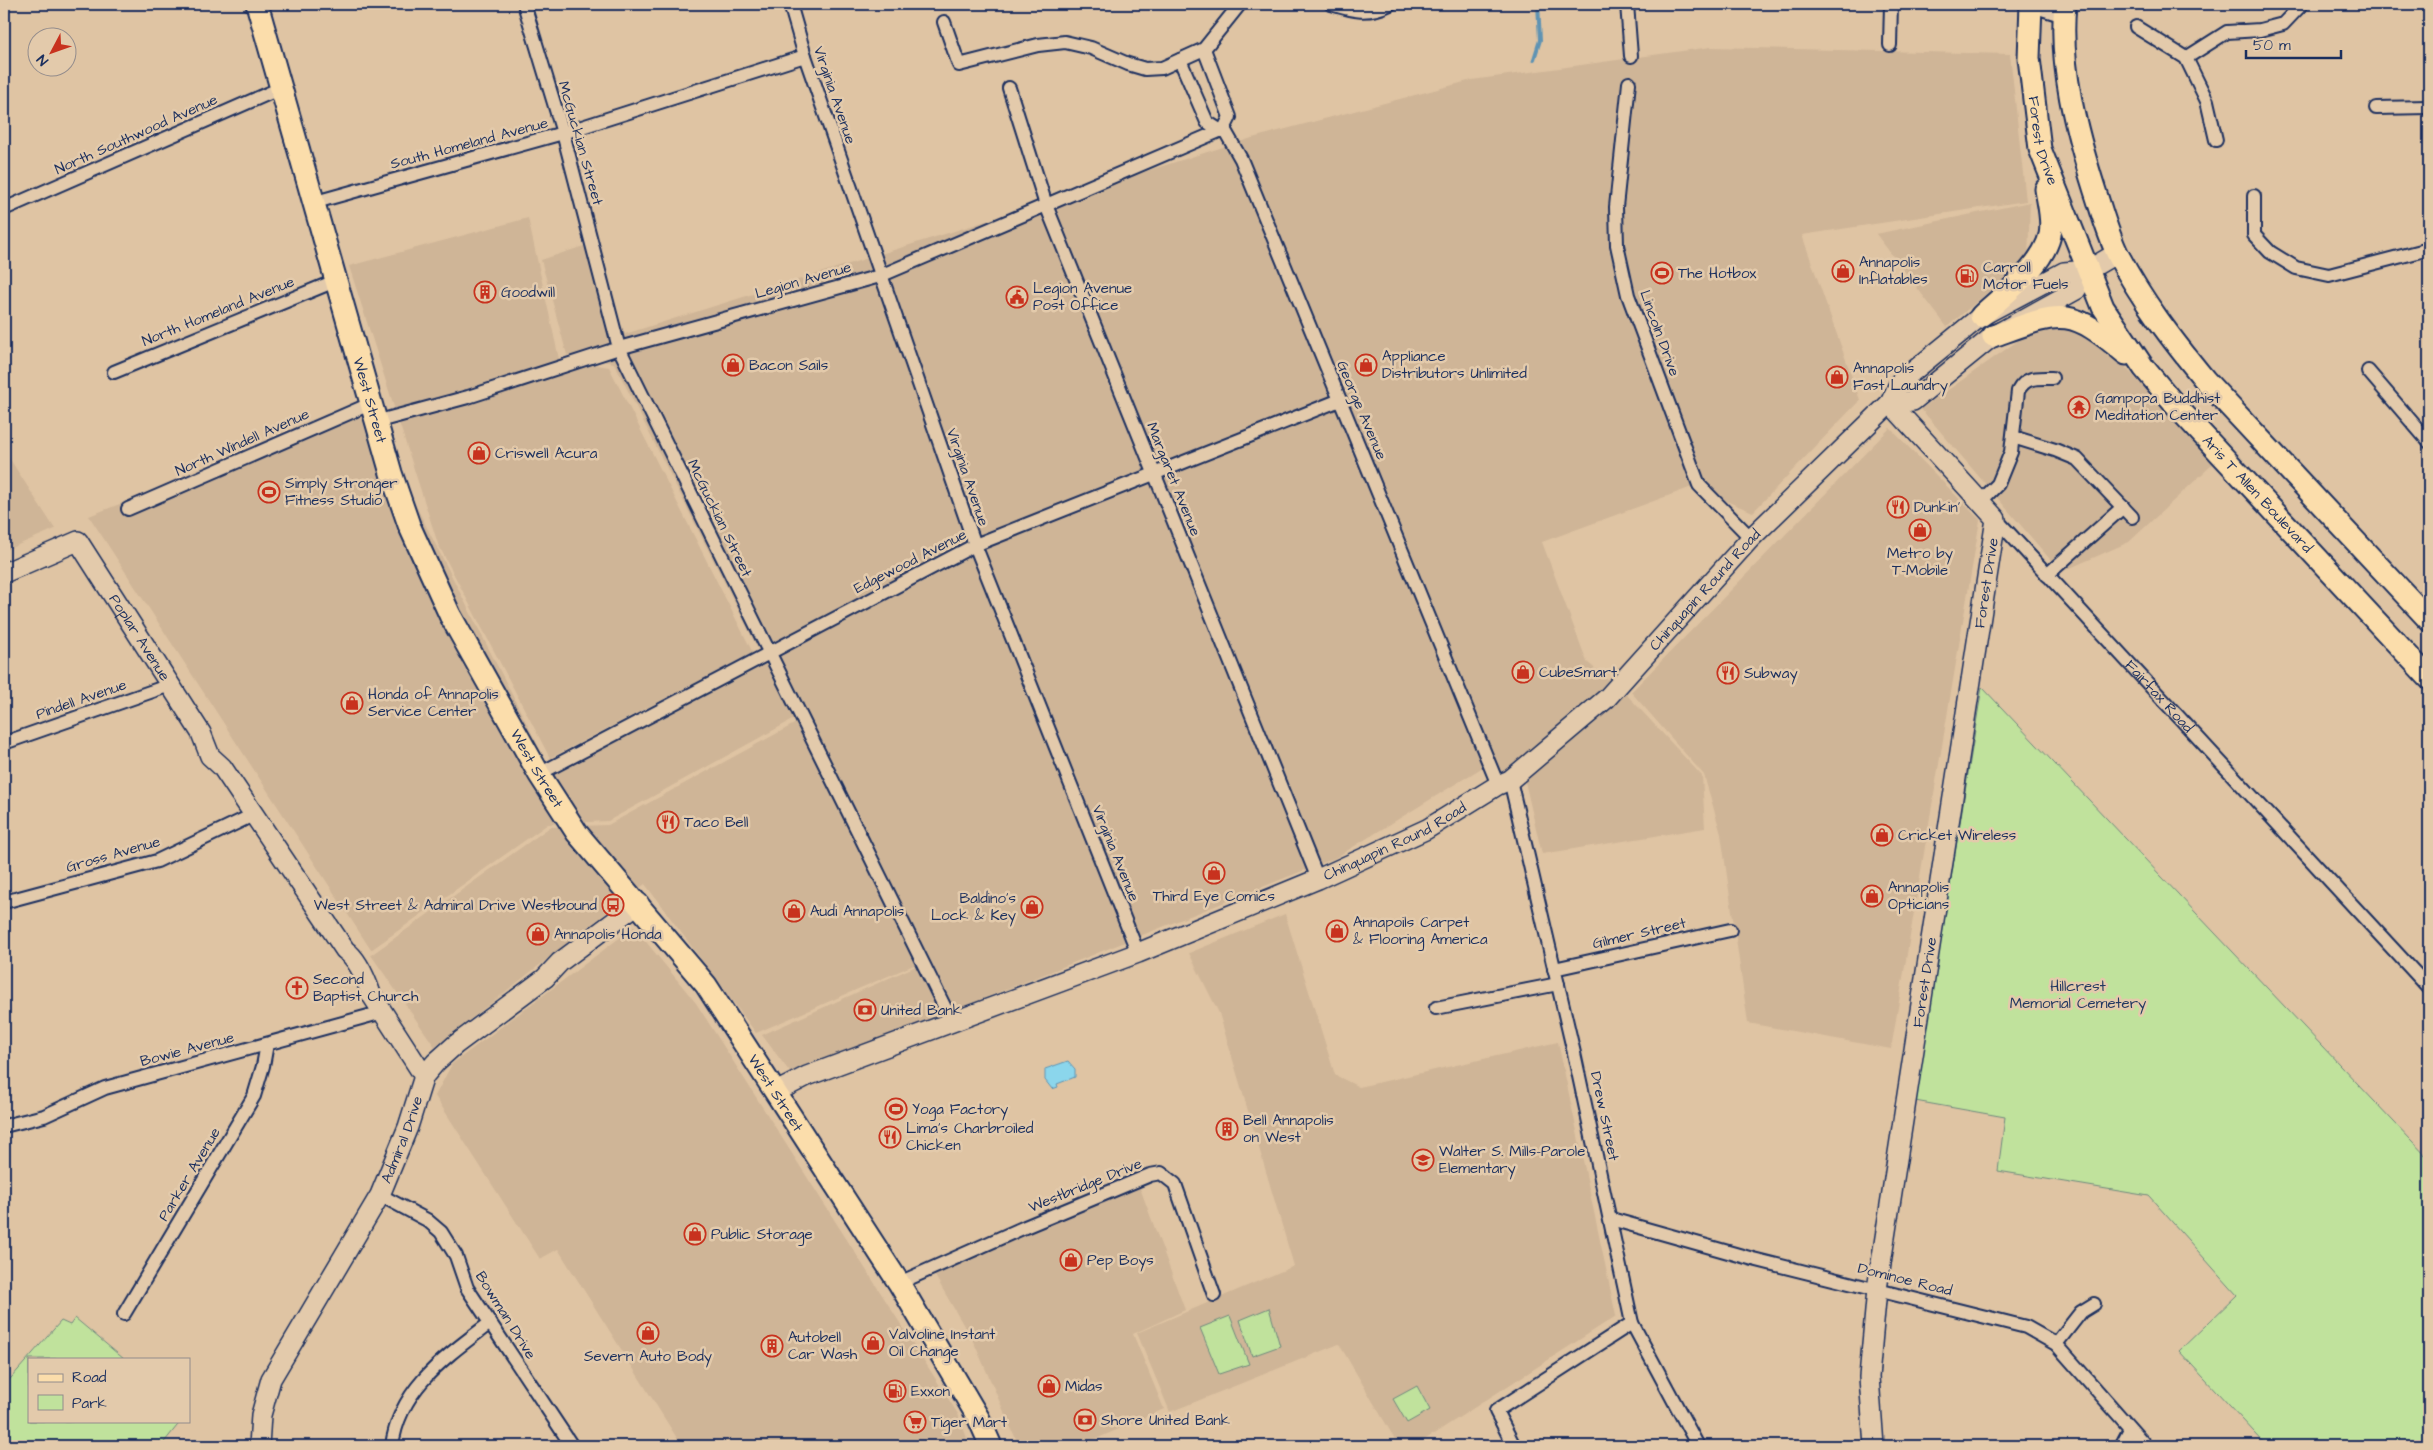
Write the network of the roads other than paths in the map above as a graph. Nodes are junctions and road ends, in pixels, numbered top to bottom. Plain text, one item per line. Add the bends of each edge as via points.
1 (257, 4) edge
2 (524, 4) edge
3 (790, 4) edge
4 (1240, 4) edge
5 (1331, 4) edge
6 (1390, 4) edge
7 (1627, 4) edge
8 (1891, 4) edge
9 (2028, 4) edge
10 (2302, 4) edge
11 (2064, 10) edge
12 (944, 22) dead end
13 (2136, 26) dead end
14 (1890, 45) dead end
15 (1204, 49) junction
16 (805, 56) junction
17 (1631, 56) dead end
18 (2186, 58) junction
19 (1180, 60) junction
20 (1630, 83) dead end
21 (281, 88) junction
22 (1009, 88) dead end
23 (2429, 107) edge
24 (2376, 108) dead end
25 (1223, 130) junction
26 (563, 133) junction
27 (2216, 140) dead end
28 (2040, 149) junction
29 (2254, 196) dead end
30 (312, 202) junction
31 (1046, 205) junction
32 (4, 209) edge
33 (2429, 249) edge
34 (2118, 253) junction
35 (2088, 270) junction
36 (880, 276) junction
37 (335, 281) junction
38 (1981, 316) junction
39 (1993, 336) junction
40 (619, 348) junction
41 (2144, 368) junction
42 (2368, 371) dead end
43 (114, 372) dead end
44 (2052, 378) dead end
45 (1340, 400) junction
46 (1890, 403) junction
47 (372, 413) junction
48 (2013, 437) junction
49 (2429, 442) edge
50 (1154, 474) junction
51 (1980, 502) junction
52 (2123, 507) junction
53 (128, 509) dead end
54 (2132, 517) dead end
55 (1996, 519) junction
56 (1751, 538) junction
57 (975, 545) junction
58 (4, 573) edge
59 (2048, 575) junction
60 (2429, 620) edge
61 (768, 653) junction
62 (2429, 678) edge
63 (170, 685) junction
64 (4, 743) edge
65 (539, 774) junction
66 (1504, 783) junction
67 (254, 814) junction
68 (1318, 879) junction
69 (4, 902) edge
70 (638, 903) junction
71 (1730, 930) dead end
72 (1138, 953) junction
73 (1554, 969) junction
74 (1558, 984) junction
75 (2429, 988) edge
76 (1436, 1008) dead end
77 (383, 1012) junction
78 (952, 1022) junction
79 (267, 1044) junction
80 (424, 1076) junction
81 (776, 1092) junction
82 (4, 1126) edge
83 (380, 1195) junction
84 (1611, 1219) junction
85 (899, 1283) junction
86 (1877, 1289) junction
87 (1214, 1295) dead end
88 (2094, 1304) dead end
89 (124, 1314) dead end
90 (490, 1323) junction
91 (1632, 1323) junction
92 (2056, 1344) junction
93 (2130, 1429) junction
94 (259, 1446) edge
95 (392, 1446) edge
96 (572, 1446) edge
97 (991, 1446) edge
98 (1514, 1446) edge
99 (1698, 1446) edge
100 (1874, 1446) edge
101 (2121, 1446) edge
102 (2146, 1446) edge

1 - 21 main road, West Street
2 - 26 street, McGuckian Street
3 - 16 street, Virginia Avenue
4 - 15 street
5 - 6 street via 1361,12
7 - 17 street
8 - 14 street
9 - 11 street
9 - 28 main road, Forest Drive via 2029,58
10 - 18 street via 2283,24 2260,30 2226,32
11 - 34 main road via 2067,78 2081,148
12 - 19 street via 959,65 1038,45 1065,42 1144,68 1162,68
13 - 18 street
15 - 19 street
15 - 25 street via 1230,118
16 - 26 street, South Homeland Avenue
16 - 36 street, Virginia Avenue
18 - 27 street via 2207,101
19 - 25 street, George Avenue via 1207,122
20 - 56 street, Lincoln Drive via 1616,207 1617,245 1628,295 1699,485
21 - 30 main road, West Street
21 - 32 street, North Southwood Avenue
22 - 31 street, Margaret Avenue
23 - 24 street
25 - 31 street, Legion Avenue
25 - 45 street, George Avenue via 1241,158
26 - 30 street, South Homeland Avenue
26 - 40 street, McGuckian Street
28 - 35 main road, Forest Drive
28 - 38 main road via 2050,219 2045,249 2034,265
29 - 33 street via 2254,235 2270,252 2296,268 2329,275
30 - 37 main road, West Street
31 - 36 street, Legion Avenue
31 - 50 street, Margaret Avenue
34 - 35 street, Chinquapin Round Road
34 - 60 main road via 2154,314 2205,380
35 - 38 street, Chinquapin Round Road via 2064,272
35 - 39 street, Chinquapin Round Road via 2076,290
35 - 41 main road, Aris T Allen Boulevard via 2103,307
36 - 40 street, Legion Avenue
36 - 57 street, Virginia Avenue
37 - 43 street, North Homeland Avenue
37 - 47 main road, West Street
38 - 46 street, Chinquapin Round Road via 1900,382
39 - 41 main road via 2048,317 2063,316 2089,325
39 - 46 street, Chinquapin Round Road via 1912,401
40 - 47 street, Legion Avenue via 468,397
40 - 61 street, McGuckian Street
41 - 62 main road, Aris T Allen Boulevard
42 - 49 street
44 - 48 street via 2030,379 2023,383 2018,391
45 - 50 street, Edgewood Avenue
45 - 66 street, George Avenue
46 - 51 street, Fairfax Road
46 - 56 street, Chinquapin Round Road
47 - 53 street, North Windell Avenue
47 - 65 main road, West Street via 409,525 450,615
48 - 51 street via 2011,452 1998,484
48 - 52 street via 2076,459
50 - 57 street, Edgewood Avenue
50 - 68 street, Margaret Avenue
51 - 55 street, Fairfax Road
52 - 54 street
52 - 59 street
55 - 59 street, Fairfax Road
55 - 86 street, Forest Drive
56 - 66 street, Chinquapin Round Road via 1607,698
57 - 61 street, Edgewood Avenue
57 - 72 street, Virginia Avenue
58 - 63 street, Poplar Avenue via 78,541
59 - 75 street, Fairfax Road
61 - 65 street, Edgewood Avenue
61 - 78 street, McGuckian Street
63 - 64 street, Pindell Avenue
63 - 67 street, Poplar Avenue via 201,733 219,750 222,767
65 - 70 main road, West Street via 577,833
66 - 68 street, Chinquapin Round Road via 1427,829
66 - 73 street, Drew Street
67 - 69 street, Gross Avenue via 157,861
67 - 77 street, Poplar Avenue via 344,950 351,955
68 - 72 street, Chinquapin Round Road
70 - 80 street, Admiral Drive via 455,1045
70 - 81 main road, West Street via 706,985
71 - 73 street, Gilmer Street
72 - 78 street, Chinquapin Round Road
73 - 74 street, Drew Street
74 - 76 street
74 - 84 street, Drew Street
77 - 79 street, Bowie Avenue
77 - 80 street, Poplar Avenue
78 - 81 street, Chinquapin Round Road via 807,1076
79 - 82 street, Bowie Avenue via 105,1088 44,1116
79 - 89 street, Parker Avenue via 254,1096
80 - 83 street, Admiral Drive via 408,1127
81 - 85 main road, West Street
83 - 90 street, Bowman Drive via 428,1220 441,1232 456,1256 467,1288
83 - 94 street, Admiral Drive via 271,1379 261,1415
84 - 86 street, Dominoe Road via 1753,1259
84 - 91 street, Drew Street
85 - 87 street, Westbridge Drive via 1034,1223 1150,1175 1162,1173 1175,1184
85 - 97 main road, West Street via 979,1419
86 - 92 street, Dominoe Road via 2026,1327
86 - 100 street, Forest Drive via 1869,1377
88 - 92 street via 2081,1312
90 - 95 street via 434,1366 404,1410
90 - 96 street, Bowman Drive
91 - 98 street via 1496,1410
91 - 99 street, Drew Street
92 - 93 street, Dominoe Road
93 - 101 street
93 - 102 street, Dominoe Road

